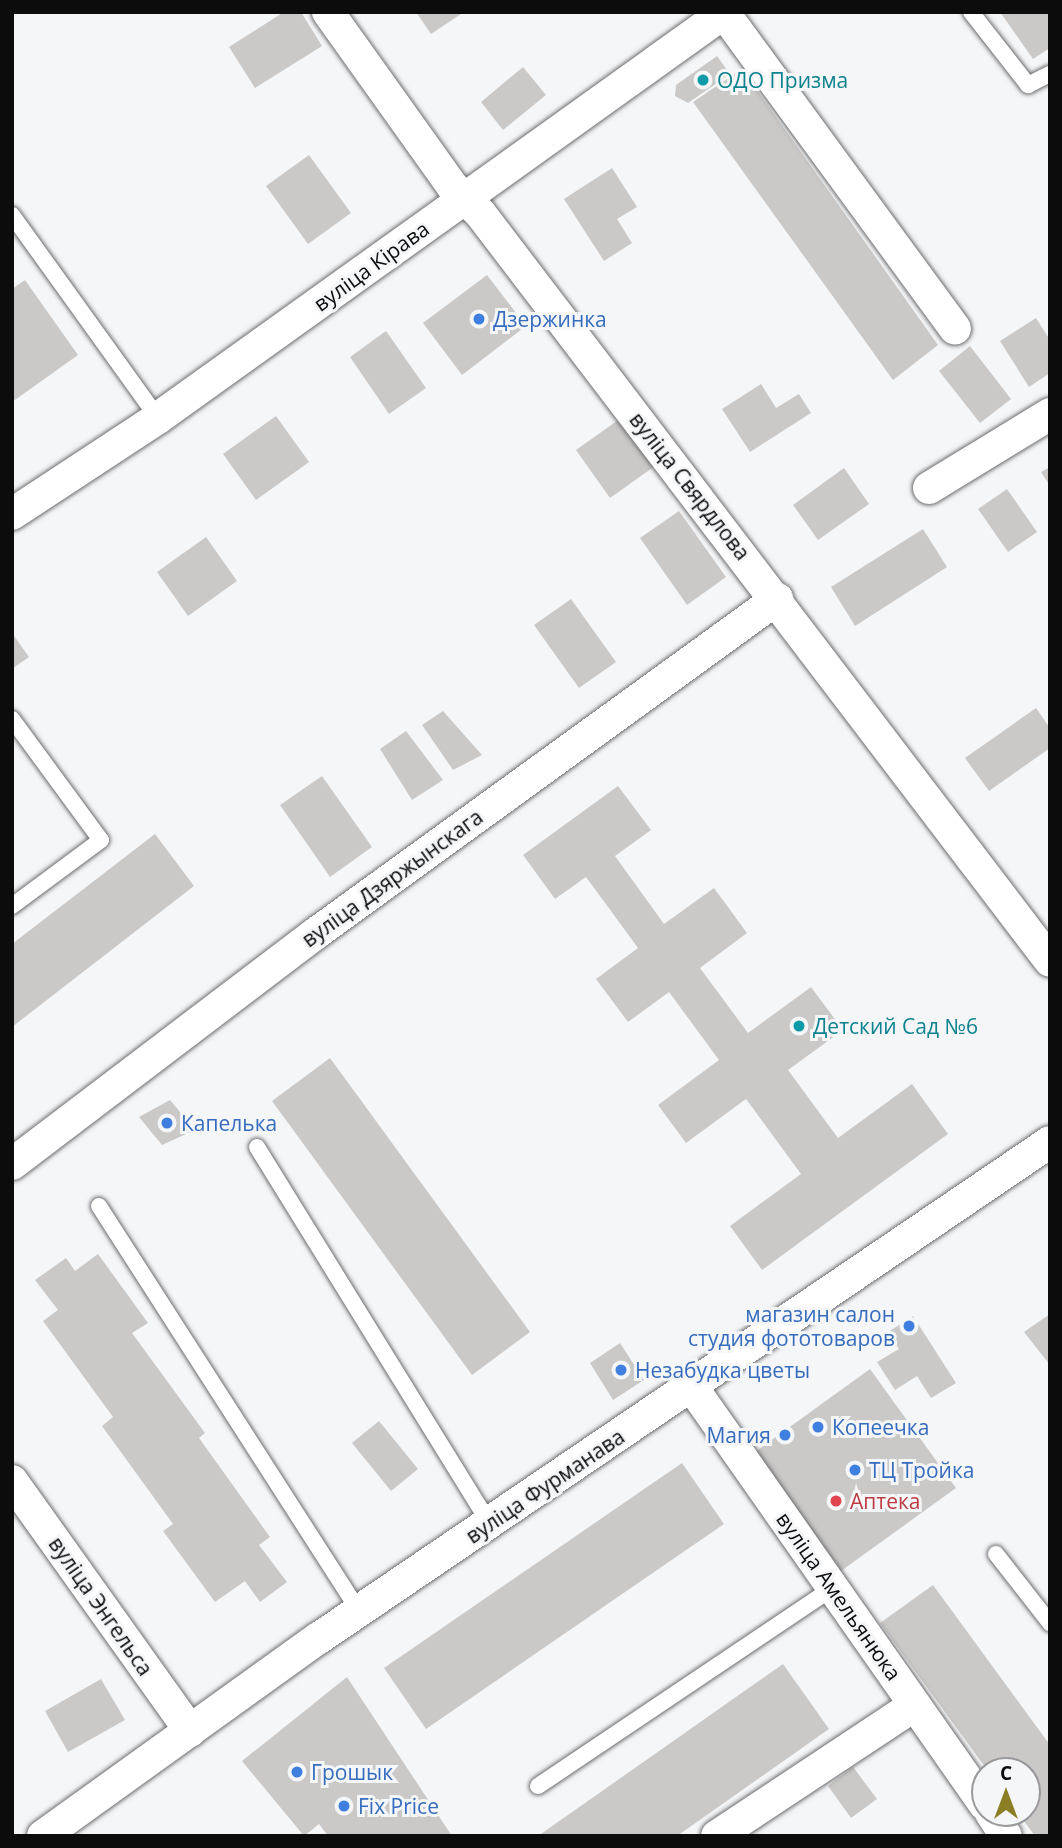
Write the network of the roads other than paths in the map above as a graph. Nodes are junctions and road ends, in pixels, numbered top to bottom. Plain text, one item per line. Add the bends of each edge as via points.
1 (328, 12) edge
2 (971, 12) edge
3 (725, 13) edge
4 (1050, 74) edge
5 (464, 200) junction
6 (12, 215) edge
7 (955, 329) dead end
8 (1050, 414) edge
9 (158, 418) junction
10 (929, 488) dead end
11 (12, 513) edge
12 (776, 599) junction
13 (12, 719) edge
14 (12, 906) edge
15 (1050, 961) edge
16 (1050, 1142) edge
17 (257, 1147) dead end
18 (15, 1156) edge
19 (99, 1206) dead end
20 (692, 1387) junction
21 (12, 1481) edge
22 (489, 1524) junction
23 (996, 1554) dead end
24 (833, 1588) junction
25 (359, 1611) junction
26 (1050, 1623) edge
27 (915, 1705) junction
28 (190, 1731) junction
29 (971, 1785) edge
30 (538, 1786) dead end
31 (43, 1836) edge
32 (718, 1836) edge

1 - 5 street, вуліца Свярдлова
2 - 4 lane via 1028,85
3 - 5 street, вуліца Кірава
3 - 7 street
5 - 9 street, вуліца Кірава
5 - 12 street, вуліца Свярдлова via 489,224
6 - 9 lane
8 - 10 street
9 - 11 street, вуліца Кірава
12 - 15 street, вуліца Свярдлова
12 - 18 street, вуліца Дзяржынскага
13 - 14 lane via 102,840
16 - 20 street, вуліца Фурманава
17 - 22 lane
19 - 25 lane
20 - 22 street, вуліца Фурманава
20 - 24 street, вуліца Амельянюка
21 - 28 street, вуліца Энгельса
22 - 25 street, вуліца Фурманава
23 - 26 lane
24 - 27 street, вуліца Амельянюка
24 - 30 lane
25 - 28 street, вуліца Фурманава
27 - 29 street, вуліца Амельянюка
27 - 32 street
28 - 31 street, вуліца Фурманава

